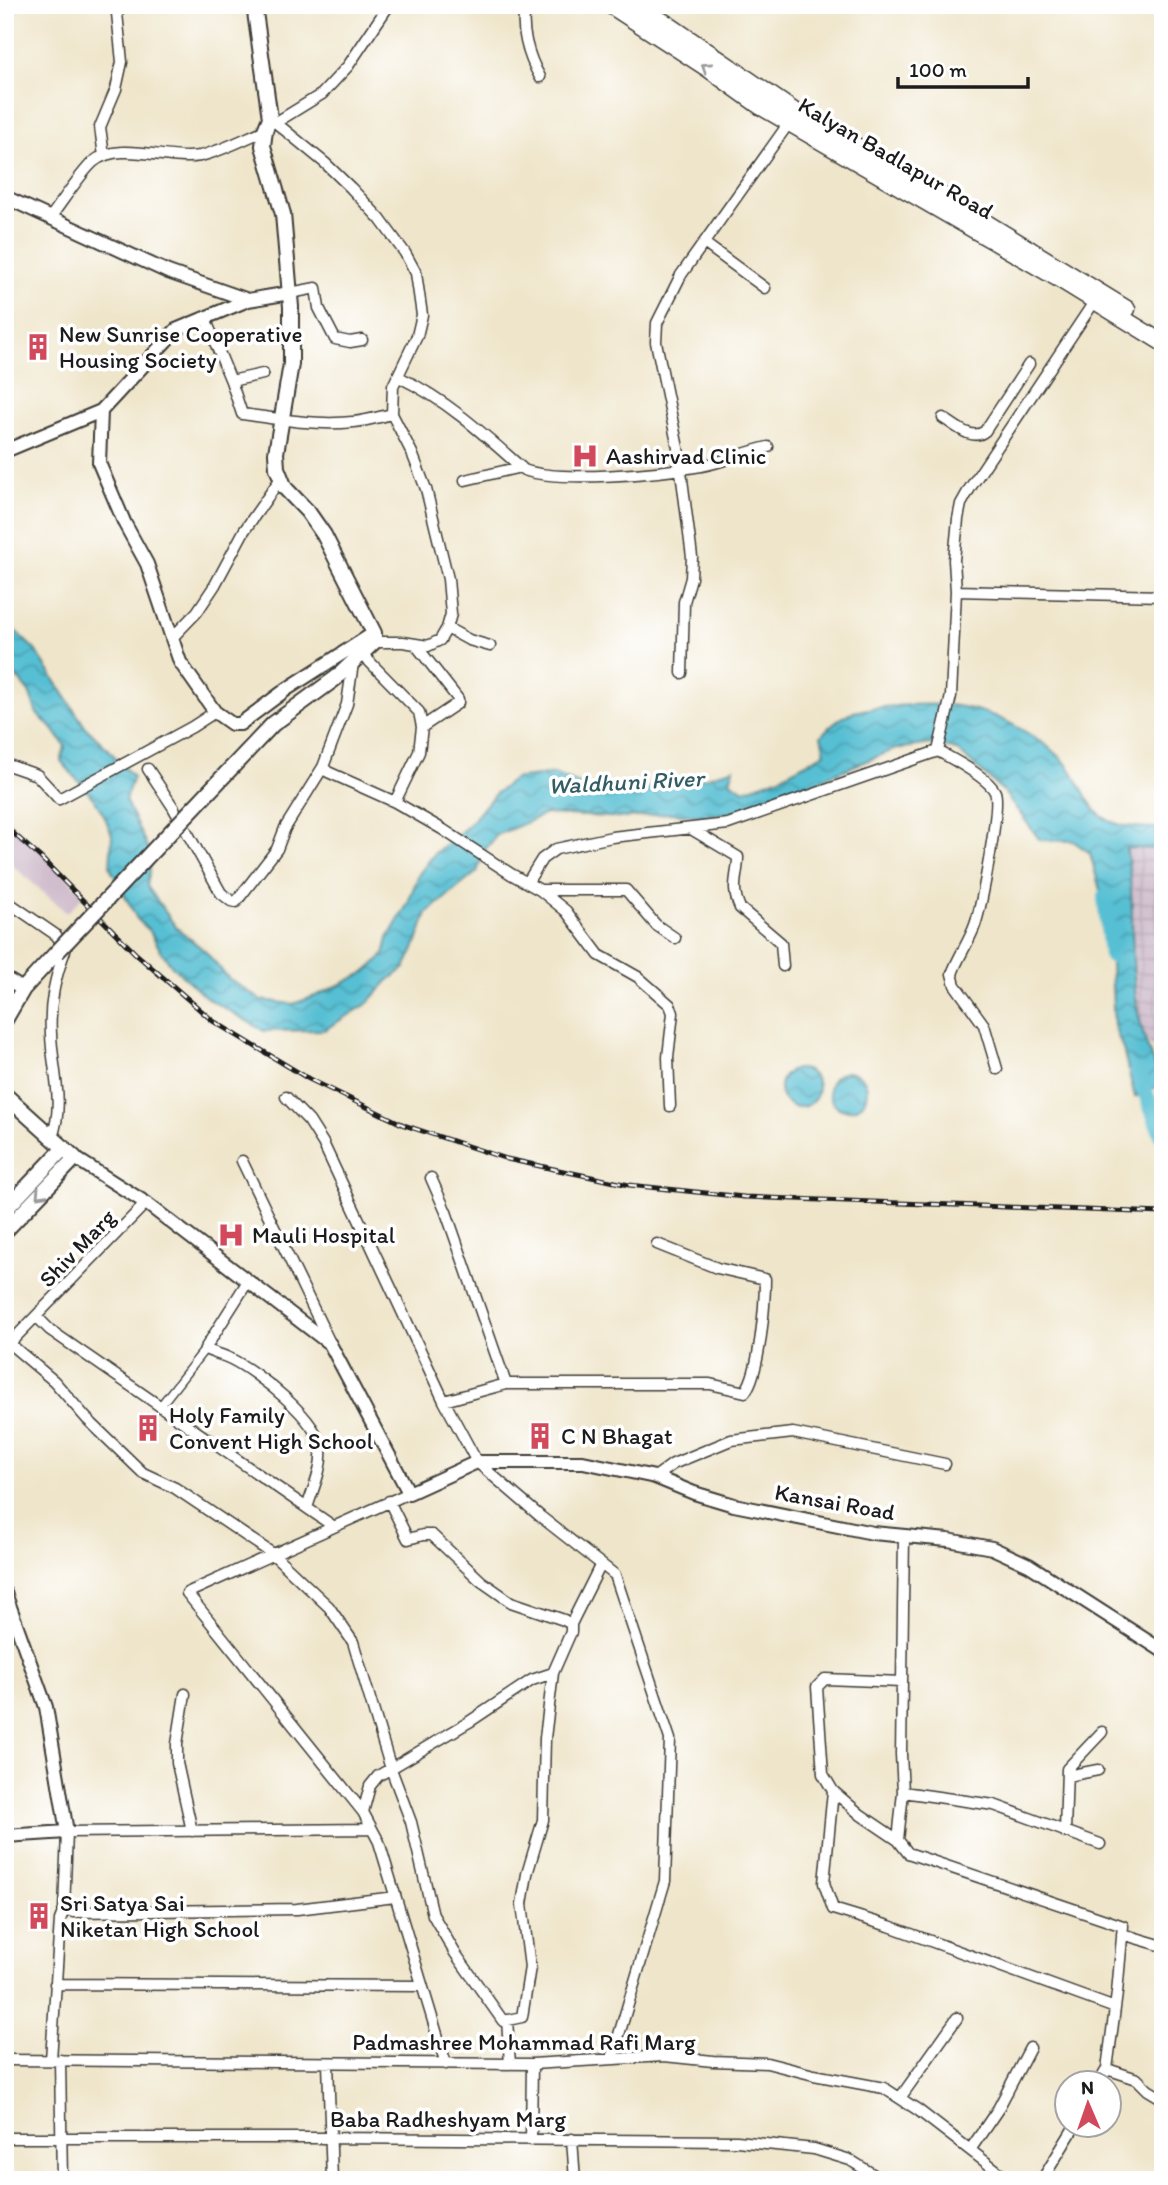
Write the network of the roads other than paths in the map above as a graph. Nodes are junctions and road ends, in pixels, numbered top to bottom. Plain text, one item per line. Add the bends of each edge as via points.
1 (120, 5) edge
2 (254, 5) edge
3 (389, 5) edge
4 (526, 5) edge
5 (610, 5) edge
6 (635, 5) edge
7 (664, 31) junction
8 (540, 77) dead end
9 (792, 118) junction
10 (270, 123) junction
11 (104, 156) junction
12 (5, 197) edge
13 (50, 218) junction
14 (704, 243) junction
15 (765, 288) dead end
16 (290, 293) junction
17 (1098, 297) junction
18 (248, 300) junction
19 (205, 318) junction
20 (1163, 330) edge
21 (362, 340) dead end
22 (1163, 343) edge
23 (1029, 364) dead end
24 (263, 374) dead end
25 (399, 377) junction
26 (231, 381) junction
27 (102, 411) junction
28 (392, 414) junction
29 (943, 418) dead end
30 (282, 420) junction
31 (768, 447) dead end
32 (5, 451) edge
33 (521, 467) junction
34 (681, 468) junction
35 (281, 478) junction
36 (465, 480) dead end
37 (956, 591) junction
38 (1163, 596) edge
39 (447, 628) junction
40 (374, 637) junction
41 (171, 639) junction
42 (415, 644) junction
43 (490, 646) dead end
44 (358, 659) junction
45 (682, 673) dead end
46 (215, 712) junction
47 (422, 727) junction
48 (939, 749) junction
49 (5, 764) edge
50 (323, 767) junction
51 (148, 769) dead end
52 (395, 802) junction
53 (691, 829) junction
54 (527, 884) junction
55 (540, 890) junction
56 (5, 900) edge
57 (675, 938) dead end
58 (783, 966) dead end
59 (5, 978) edge
60 (23, 989) junction
61 (5, 1020) edge
62 (998, 1069) dead end
63 (5, 1096) edge
64 (286, 1097) dead end
65 (670, 1106) dead end
66 (52, 1137) junction
67 (69, 1153) junction
68 (242, 1161) dead end
69 (431, 1178) dead end
70 (146, 1203) junction
71 (5, 1210) edge
72 (5, 1231) edge
73 (657, 1244) dead end
74 (248, 1281) junction
75 (37, 1317) junction
76 (330, 1344) junction
77 (7, 1346) edge
78 (205, 1349) junction
79 (506, 1384) junction
80 (444, 1401) junction
81 (161, 1405) junction
82 (477, 1462) junction
83 (945, 1464) dead end
84 (655, 1477) junction
85 (409, 1493) junction
86 (389, 1502) junction
87 (307, 1508) junction
88 (333, 1526) junction
89 (904, 1536) junction
90 (272, 1553) junction
91 (601, 1564) junction
92 (5, 1593) edge
93 (571, 1625) junction
94 (1163, 1651) edge
95 (552, 1673) junction
96 (902, 1682) junction
97 (185, 1694) dead end
98 (1102, 1732) dead end
99 (391, 1769) junction
100 (1098, 1770) dead end
101 (1067, 1776) junction
102 (833, 1791) junction
103 (903, 1792) junction
104 (363, 1812) junction
105 (372, 1829) junction
106 (192, 1831) junction
107 (67, 1832) junction
108 (1065, 1832) junction
109 (5, 1836) edge
110 (898, 1840) junction
111 (1100, 1844) dead end
112 (395, 1896) junction
113 (64, 1910) junction
114 (1122, 1934) junction
115 (1163, 1947) edge
116 (55, 1984) junction
117 (422, 1986) junction
118 (1115, 2008) junction
119 (957, 2018) dead end
120 (507, 2020) junction
121 (1030, 2048) dead end
122 (612, 2058) junction
123 (5, 2060) edge
124 (55, 2060) junction
125 (328, 2063) junction
126 (446, 2064) junction
127 (510, 2064) junction
128 (532, 2064) junction
129 (1107, 2069) joint
130 (900, 2098) junction
131 (1163, 2099) edge
132 (5, 2138) edge
133 (61, 2138) junction
134 (329, 2138) junction
135 (572, 2139) junction
136 (531, 2140) junction
137 (1066, 2140) edge
138 (970, 2150) junction
139 (62, 2180) edge
140 (332, 2180) edge
141 (575, 2180) edge
142 (882, 2180) edge
143 (1009, 2180) edge
144 (1042, 2180) edge

1 - 11 street via 122,62 100,127
2 - 10 main road
3 - 10 street via 348,66 322,94
4 - 8 street via 523,20
5 - 7 main road, Kalyan Badlapur Road
6 - 7 main road, Kalyan Badlapur Road
7 - 9 main road, Kalyan Badlapur Road
9 - 14 street
9 - 17 main road, Kalyan Badlapur Road
10 - 11 street via 200,156 120,152
10 - 16 main road via 263,146 283,214
10 - 25 street via 325,163 380,219 416,273 422,315
11 - 13 street via 93,162
12 - 13 street
13 - 18 street via 168,272
14 - 15 street
14 - 34 street via 681,275 656,330
16 - 18 street
16 - 21 street via 316,288 319,308 335,339
16 - 30 main road via 291,363
17 - 20 main road, Kalyan Badlapur Road
17 - 22 main road, Kalyan Badlapur Road
17 - 37 street via 961,505 954,560
18 - 19 street
19 - 26 street
19 - 27 street via 176,330
23 - 29 street via 980,436
24 - 26 street
25 - 28 street via 393,386
25 - 33 street via 445,402
26 - 30 street via 242,414
27 - 32 street
27 - 41 street via 99,463 147,564
28 - 30 street via 354,422
28 - 39 street via 426,489 448,579
30 - 35 main road via 276,453
31 - 34 street
33 - 34 street via 551,477
33 - 36 street
34 - 45 street via 692,569 684,603
35 - 40 main road via 324,535
35 - 41 street via 197,612
37 - 38 street
37 - 48 street via 951,696
39 - 42 street via 440,640 428,646
39 - 43 street
40 - 42 street
40 - 44 main road
40 - 46 street via 287,688 240,724
41 - 46 street via 180,662
42 - 47 street via 458,699 456,705
44 - 47 street via 419,712
44 - 50 street
44 - 60 main road, bridge via 273,724
46 - 49 street via 59,799 37,775
47 - 52 street via 419,752
48 - 53 street via 728,824
48 - 62 street via 996,795 975,925 952,974 984,1025
50 - 51 street via 277,849 236,902 221,893
50 - 52 street
52 - 54 street
53 - 54 street via 612,837 556,849 542,859
53 - 58 street via 738,857 736,901 781,943
54 - 55 street
55 - 57 street via 626,890 656,925
55 - 65 street via 566,911 599,956 638,977 673,1008
56 - 66 street via 56,935 66,948 50,1008 58,1105
59 - 60 street
60 - 61 main road
63 - 66 main road
64 - 80 street via 323,1143
66 - 67 main road
67 - 70 street
67 - 71 main road
67 -> 72 main road
68 - 76 street
69 - 79 street
70 - 74 street
70 - 75 street, Shiv Marg
73 - 79 street via 717,1268 765,1279 755,1365 745,1392 710,1384
74 - 76 street
74 - 78 street
75 - 77 street, Shiv Marg
75 - 81 street via 50,1331
76 - 85 street
77 - 90 street via 54,1381 143,1473 175,1488
78 - 81 street
78 - 87 street via 230,1358 273,1388 302,1413 313,1430 321,1449
79 - 80 street
80 - 82 street
81 - 87 street
82 - 84 street, Kansai Road via 583,1462
82 - 85 street
82 - 91 street
83 - 84 street via 793,1433 731,1440 673,1464
84 - 89 street, Kansai Road via 734,1505
85 - 86 street
86 - 88 street
86 - 93 street via 408,1539 432,1535 511,1602
87 - 88 street
88 - 90 street
89 - 94 street, Kansai Road via 992,1548 1029,1565
89 - 96 street
90 - 99 street via 329,1608 353,1642
90 - 104 street via 187,1593
91 - 93 street
91 - 122 street via 615,1575 670,1739 665,1881
92 - 107 street via 46,1707
93 - 95 street
95 - 99 street via 532,1680
95 - 120 street via 543,1820 523,1904 530,1967 522,2017
96 - 102 street via 825,1679 817,1687 823,1774
96 - 103 street
97 - 106 street via 177,1763
98 - 101 street via 1067,1769
99 - 104 street via 370,1786
99 - 120 street via 411,1822 433,1915 499,2018
100 - 101 street
101 - 108 street
102 - 110 street
102 - 118 street via 824,1883 834,1909
103 - 108 street via 994,1805
103 - 110 street
104 - 105 street
105 - 106 street
105 - 112 street
106 - 107 street
107 - 109 street
107 - 113 street
108 - 111 street
110 - 114 street via 908,1853 1123,1926
112 - 113 street via 297,1909
112 - 117 street
113 - 116 street
114 - 115 street
114 - 118 street
116 - 117 street
116 - 124 street
117 - 126 street
118 - 129 street
119 - 130 street
120 - 127 street
121 - 138 street
122 - 128 street, Padmashree Mohammad Rafi Marg
122 - 130 street, Padmashree Mohammad Rafi Marg via 664,2056 767,2063 884,2088
123 - 124 street, Padmashree Mohammad Rafi Marg
124 - 125 street, Padmashree Mohammad Rafi Marg
124 - 133 street
125 - 126 street, Padmashree Mohammad Rafi Marg
125 - 134 street
126 - 127 street, Padmashree Mohammad Rafi Marg
127 - 128 street, Padmashree Mohammad Rafi Marg
128 - 136 street
129 - 131 street via 1137,2079
130 - 138 street, Padmashree Mohammad Rafi Marg
132 - 133 street, Baba Radheshyam Marg
133 - 134 street, Baba Radheshyam Marg
133 - 139 street
134 - 136 street, Baba Radheshyam Marg
134 - 140 street
135 - 136 street, Baba Radheshyam Marg
135 - 141 street
135 - 142 street, Baba Radheshyam Marg via 737,2141 814,2148 850,2160
137 - 144 street
138 - 143 street, Padmashree Mohammad Rafi Marg

